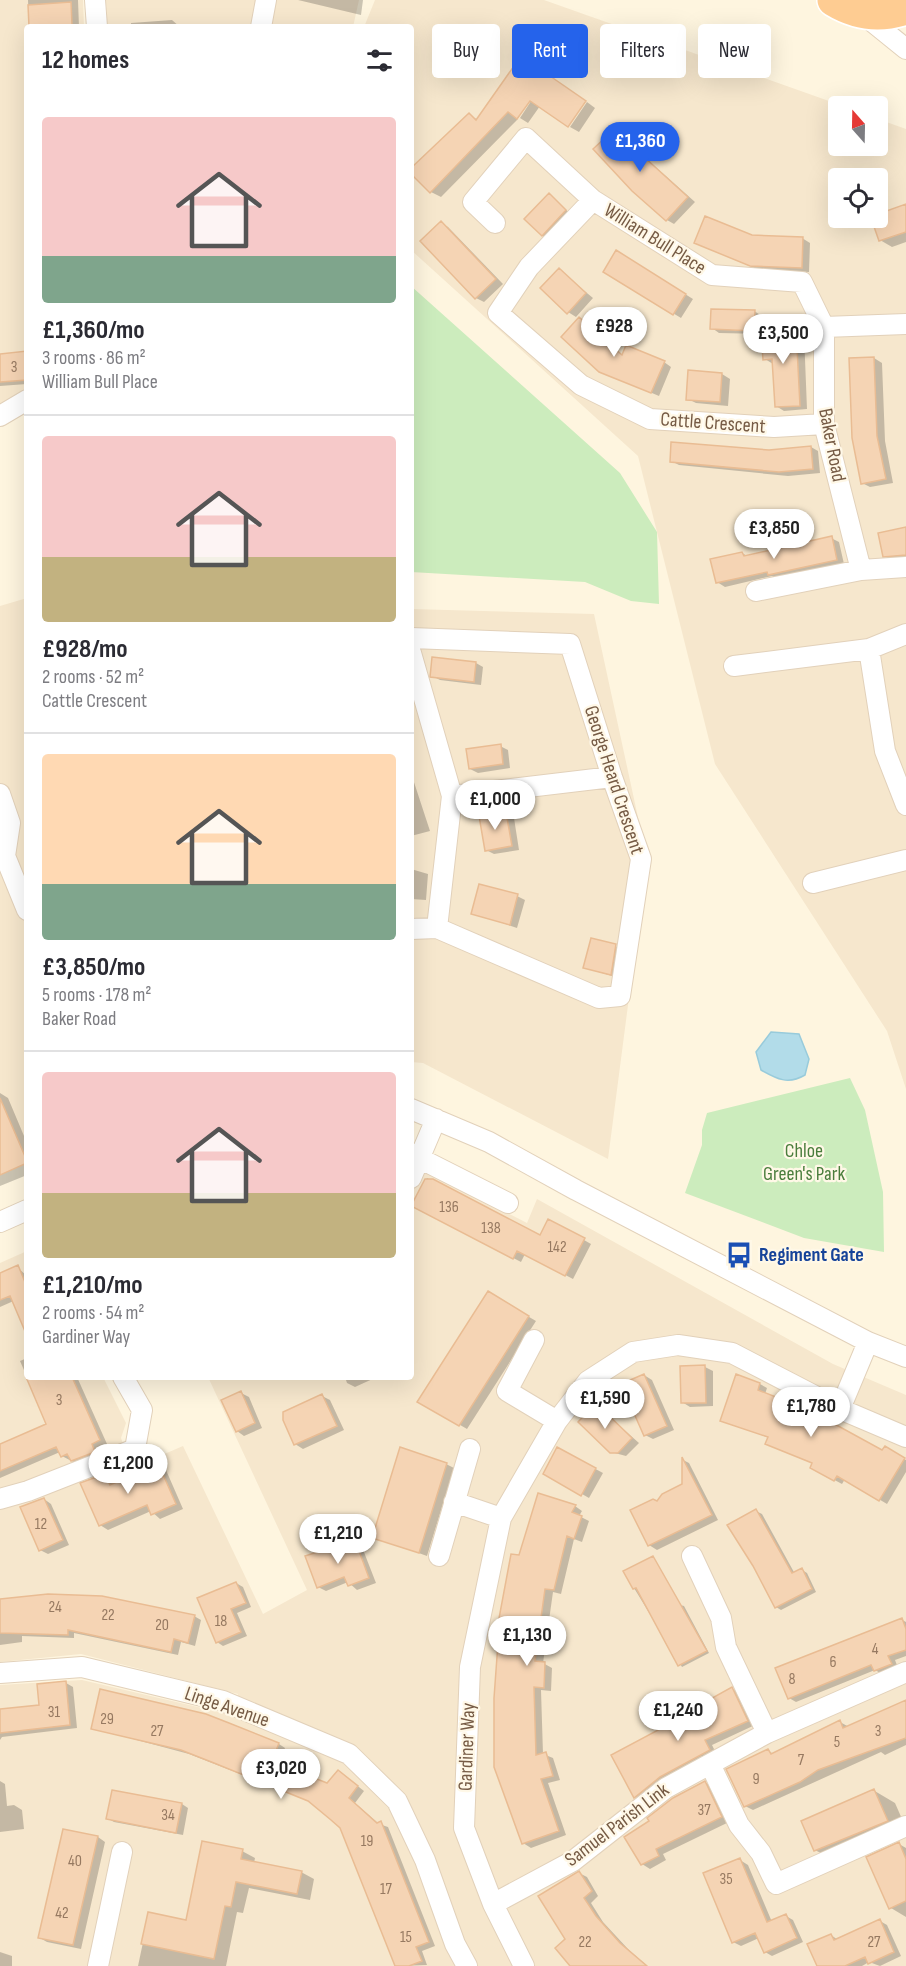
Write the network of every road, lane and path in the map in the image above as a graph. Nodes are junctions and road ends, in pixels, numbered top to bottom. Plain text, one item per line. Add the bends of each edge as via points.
1 (95, 0) edge
2 (266, 0) edge
3 (847, 6) edge
4 (906, 8) edge
5 (97, 24) edge
6 (262, 24) edge
7 (906, 49) edge
8 (593, 200) junction
9 (495, 223) dead end
10 (906, 324) edge
11 (824, 327) junction
12 (24, 402) edge
13 (0, 416) edge
14 (824, 424) junction
15 (906, 567) edge
16 (861, 570) junction
17 (756, 591) dead end
18 (906, 634) edge
19 (414, 638) edge
20 (869, 649) junction
21 (414, 663) edge
22 (734, 666) dead end
23 (612, 777) junction
24 (0, 794) edge
25 (452, 796) junction
26 (906, 806) edge
27 (18, 820) edge
28 (906, 860) edge
29 (813, 883) dead end
30 (24, 903) edge
31 (437, 928) junction
32 (414, 929) edge
33 (414, 1110) edge
34 (436, 1119) junction
35 (415, 1155) edge
36 (508, 1203) dead end
37 (24, 1211) edge
38 (0, 1222) edge
39 (534, 1340) dead end
40 (868, 1342) junction
41 (906, 1357) edge
42 (125, 1380) edge
43 (840, 1410) junction
44 (557, 1421) junction
45 (906, 1437) edge
46 (470, 1449) dead end
47 (0, 1498) edge
48 (454, 1502) junction
49 (501, 1518) junction
50 (439, 1556) dead end
51 (692, 1556) dead end
52 (906, 1672) edge
53 (0, 1673) edge
54 (767, 1733) junction
55 (710, 1764) junction
56 (906, 1826) edge
57 (122, 1852) dead end
58 (493, 1904) junction
59 (98, 1966) edge
60 (467, 1966) edge
61 (524, 1966) edge

1 - 5 street
2 - 6 street
3 - 4 highway via 877,14
3 - 7 street
8 - 9 street, William Bull Place via 526,138 473,202
8 - 11 street, William Bull Place via 712,275 802,282
8 - 14 street, Cattle Crescent via 529,267 498,313 581,386 650,419 774,427
10 - 11 street
11 - 14 street, Baker Road
12 - 13 street
14 - 16 street, Baker Road
15 - 16 street
16 - 17 street
18 - 20 street
19 - 23 street, George Heard Crescent via 570,644
20 - 22 street
20 - 26 street via 885,751
21 - 25 street
23 - 25 street
23 - 31 street, George Heard Crescent via 641,859 620,996 599,998
24 - 27 street
25 - 31 street
27 - 30 street via 5,856
28 - 29 street
31 - 32 street, George Heard Crescent
33 - 34 street
34 - 35 street
34 - 40 street via 489,1142
35 - 36 street
37 - 38 street
39 - 44 street via 507,1391
40 - 41 street
40 - 43 street
42 - 47 street via 142,1410 135,1449
43 - 44 street, Gardiner Way via 732,1353 678,1345 633,1352 588,1381
43 - 45 street, Gardiner Way
44 - 49 street, Gardiner Way
46 - 48 street
48 - 49 street
48 - 50 street
49 - 58 street, Gardiner Way via 470,1667 464,1828
51 - 54 street via 721,1618 726,1647
52 - 54 street, Samuel Parish Link
53 - 60 street, Linge Avenue via 82,1667 223,1701 349,1754 397,1801
54 - 55 street, Samuel Parish Link
55 - 56 street via 739,1825 762,1853 776,1884
55 - 58 street, Samuel Parish Link via 666,1788 573,1861
57 - 59 street
58 - 61 street, Gardiner Way

